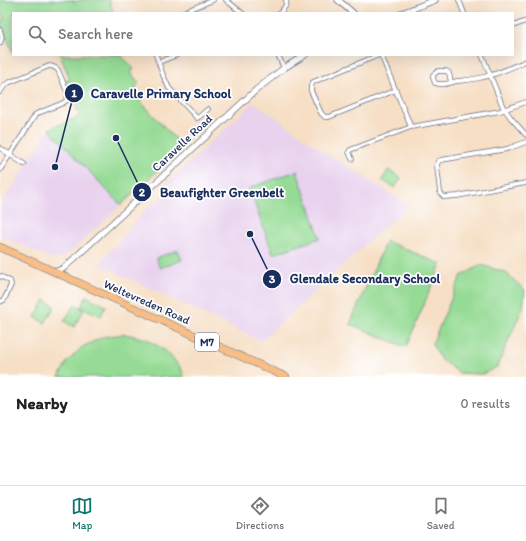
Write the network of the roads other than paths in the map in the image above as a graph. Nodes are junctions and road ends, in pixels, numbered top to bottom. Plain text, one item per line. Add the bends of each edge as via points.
1 (213, 0) edge
2 (226, 0) edge
3 (286, 0) edge
4 (338, 0) edge
5 (435, 0) edge
6 (459, 0) edge
7 (183, 12) edge
8 (241, 12) edge
9 (281, 12) edge
10 (352, 12) edge
11 (405, 12) edge
12 (464, 12) edge
13 (526, 21) edge
14 (514, 26) edge
15 (0, 30) edge
16 (0, 43) edge
17 (156, 56) edge
18 (174, 56) edge
19 (278, 56) edge
20 (303, 56) edge
21 (378, 56) edge
22 (380, 56) edge
23 (482, 56) edge
24 (526, 61) edge
25 (159, 62) junction
26 (284, 68) junction
27 (490, 76) junction
28 (451, 82) junction
29 (396, 90) junction
30 (0, 92) edge
31 (526, 102) edge
32 (208, 109) dead end
33 (505, 110) junction
34 (411, 127) junction
35 (526, 135) edge
36 (526, 142) edge
37 (0, 148) edge
38 (10, 155) junction
39 (352, 159) dead end
40 (24, 164) dead end
41 (0, 170) edge
42 (526, 183) edge
43 (0, 247) edge
44 (60, 273) junction
45 (0, 276) edge
46 (0, 302) edge
47 (286, 377) edge

1 - 7 street
2 - 8 street
3 - 9 street via 286,6
4 - 10 street
5 - 11 street
6 - 12 street
13 - 14 street
15 - 16 street
17 - 25 street
18 - 25 street
19 - 26 street
20 - 26 street, Caravelle Road
21 - 29 street via 313,82 311,91 321,113 325,117 330,117
22 - 29 street
23 - 27 street
24 - 27 street
25 - 32 street via 169,88 196,117
26 - 44 street, Caravelle Road via 245,100
27 - 28 street
27 - 33 street
28 - 28 street via 446,71 433,75 436,84
29 - 34 street
30 - 38 street via 8,83 52,66 58,70 68,94 67,100 63,103 36,114
31 - 33 street
33 - 34 street
33 - 35 street
34 - 39 street via 350,150
36 - 42 street via 507,149 441,160 437,166 440,192 446,197
37 - 38 street
38 - 40 street
38 - 41 street
43 - 44 main road, Weltevreden Road / M7
44 - 47 main road, Weltevreden Road / M7
45 - 46 street via 10,281 11,285 4,300

